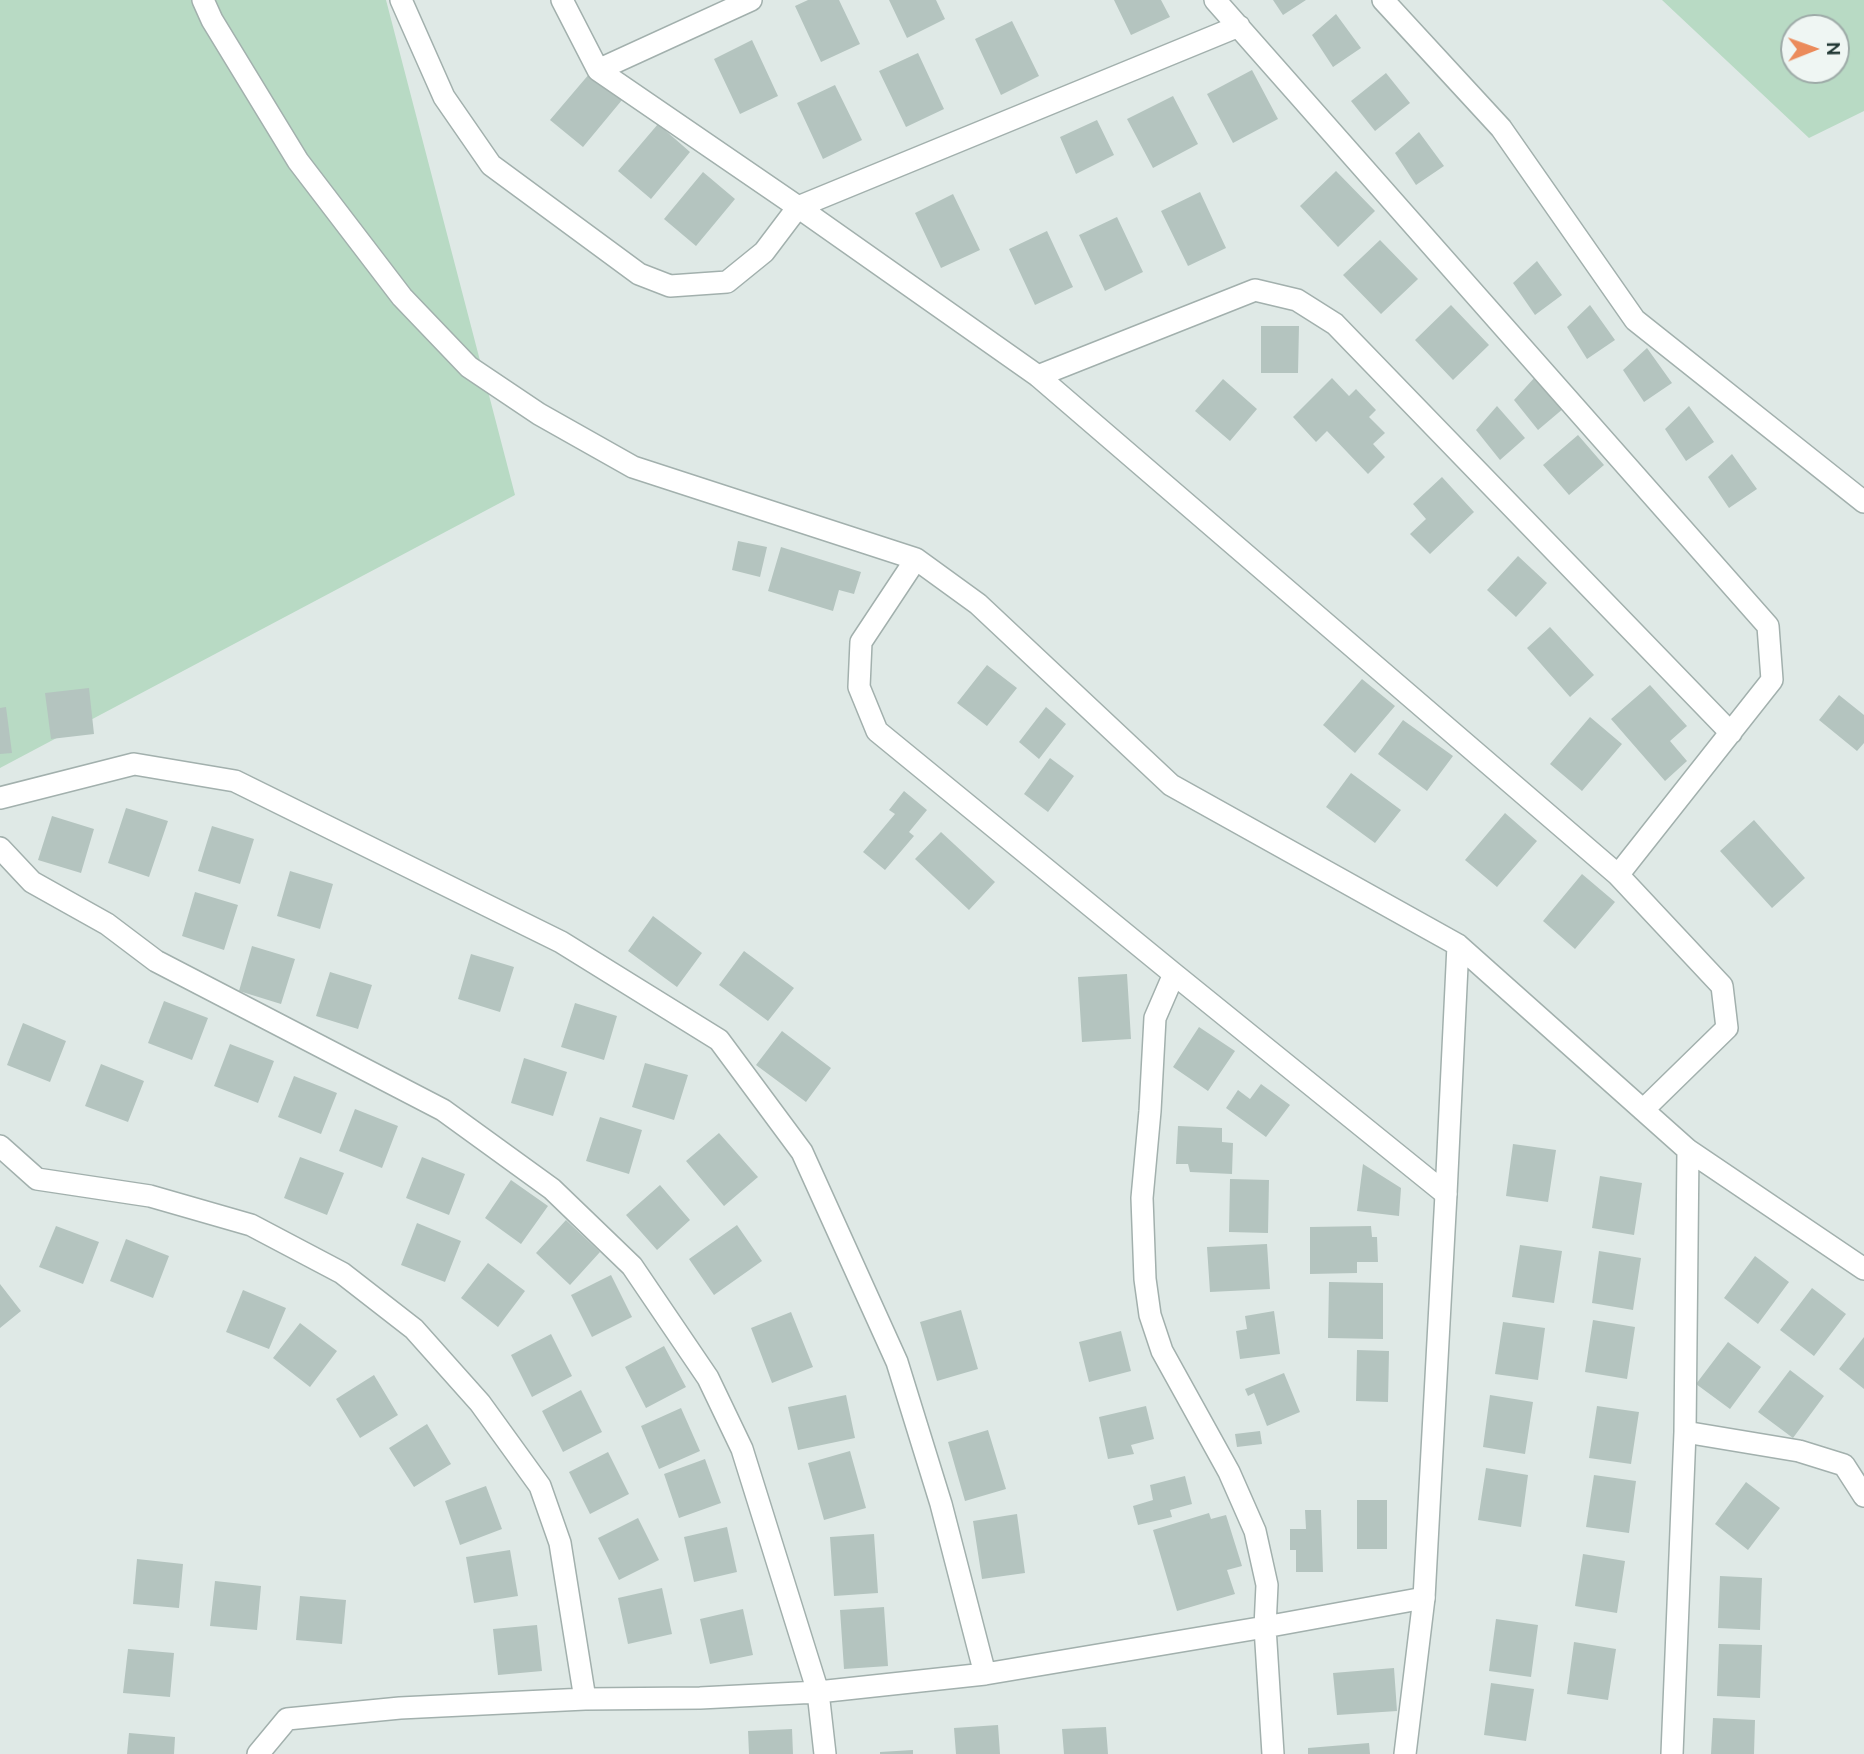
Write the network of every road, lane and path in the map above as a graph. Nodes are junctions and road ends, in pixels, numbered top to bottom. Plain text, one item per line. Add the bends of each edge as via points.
1 (203, 0) edge
2 (401, 0) edge
3 (562, 0) edge
4 (751, 0) edge
5 (1215, 0) edge
6 (1383, 0) edge
7 (1239, 26) junction
8 (598, 70) junction
9 (798, 207) junction
10 (1038, 376) junction
11 (1864, 502) edge
12 (916, 559) junction
13 (1731, 733) junction
14 (0, 798) edge
15 (0, 848) edge
16 (1618, 875) junction
17 (1458, 945) junction
18 (1174, 974) junction
19 (1643, 1110) junction
20 (0, 1146) edge
21 (1688, 1150) junction
22 (1446, 1194) junction
23 (1864, 1269) edge
24 (1685, 1432) junction
25 (1864, 1496) edge
26 (1424, 1598) junction
27 (1265, 1627) junction
28 (985, 1674) junction
29 (818, 1692) junction
30 (585, 1699) junction
31 (258, 1754) edge
32 (825, 1754) edge
33 (1273, 1754) edge
34 (1405, 1754) edge
35 (1672, 1754) edge

1 - 12 street via 298,161 402,297 469,367 539,414 633,467
2 - 9 street via 444,97 491,165 639,274 670,286 727,282 764,252
3 - 8 street
4 - 8 street
5 - 7 street
6 - 11 street via 1501,128 1635,320
7 - 9 street
7 - 13 street via 1768,626 1772,680
8 - 9 street
9 - 10 street
10 - 13 street via 1255,290 1297,300 1335,324
10 - 16 street
12 - 17 street via 978,604 1171,785
12 - 18 street via 861,642 859,687 877,731
13 - 16 street
14 - 28 street via 134,764 235,781 561,942 719,1040 802,1152 897,1362 941,1504
15 - 29 street via 32,882 107,925 156,961 443,1110 552,1189 632,1266 708,1378 742,1450
16 - 19 street via 1722,986 1727,1028
17 - 19 street
17 - 22 street
18 - 22 street
18 - 27 street via 1155,1018 1142,1198 1150,1315 1162,1351 1229,1472 1255,1531 1267,1585
19 - 21 street
20 - 30 street via 37,1179 150,1196 251,1225 342,1273 414,1329 480,1403 540,1486 560,1542
21 - 23 street
21 - 24 street
22 - 26 street
24 - 25 street via 1799,1451 1844,1465
24 - 35 street
26 - 27 street
26 - 34 street
27 - 28 street
27 - 33 street
28 - 29 street
29 - 30 street
29 - 32 street
30 - 31 street via 400,1707 287,1718

